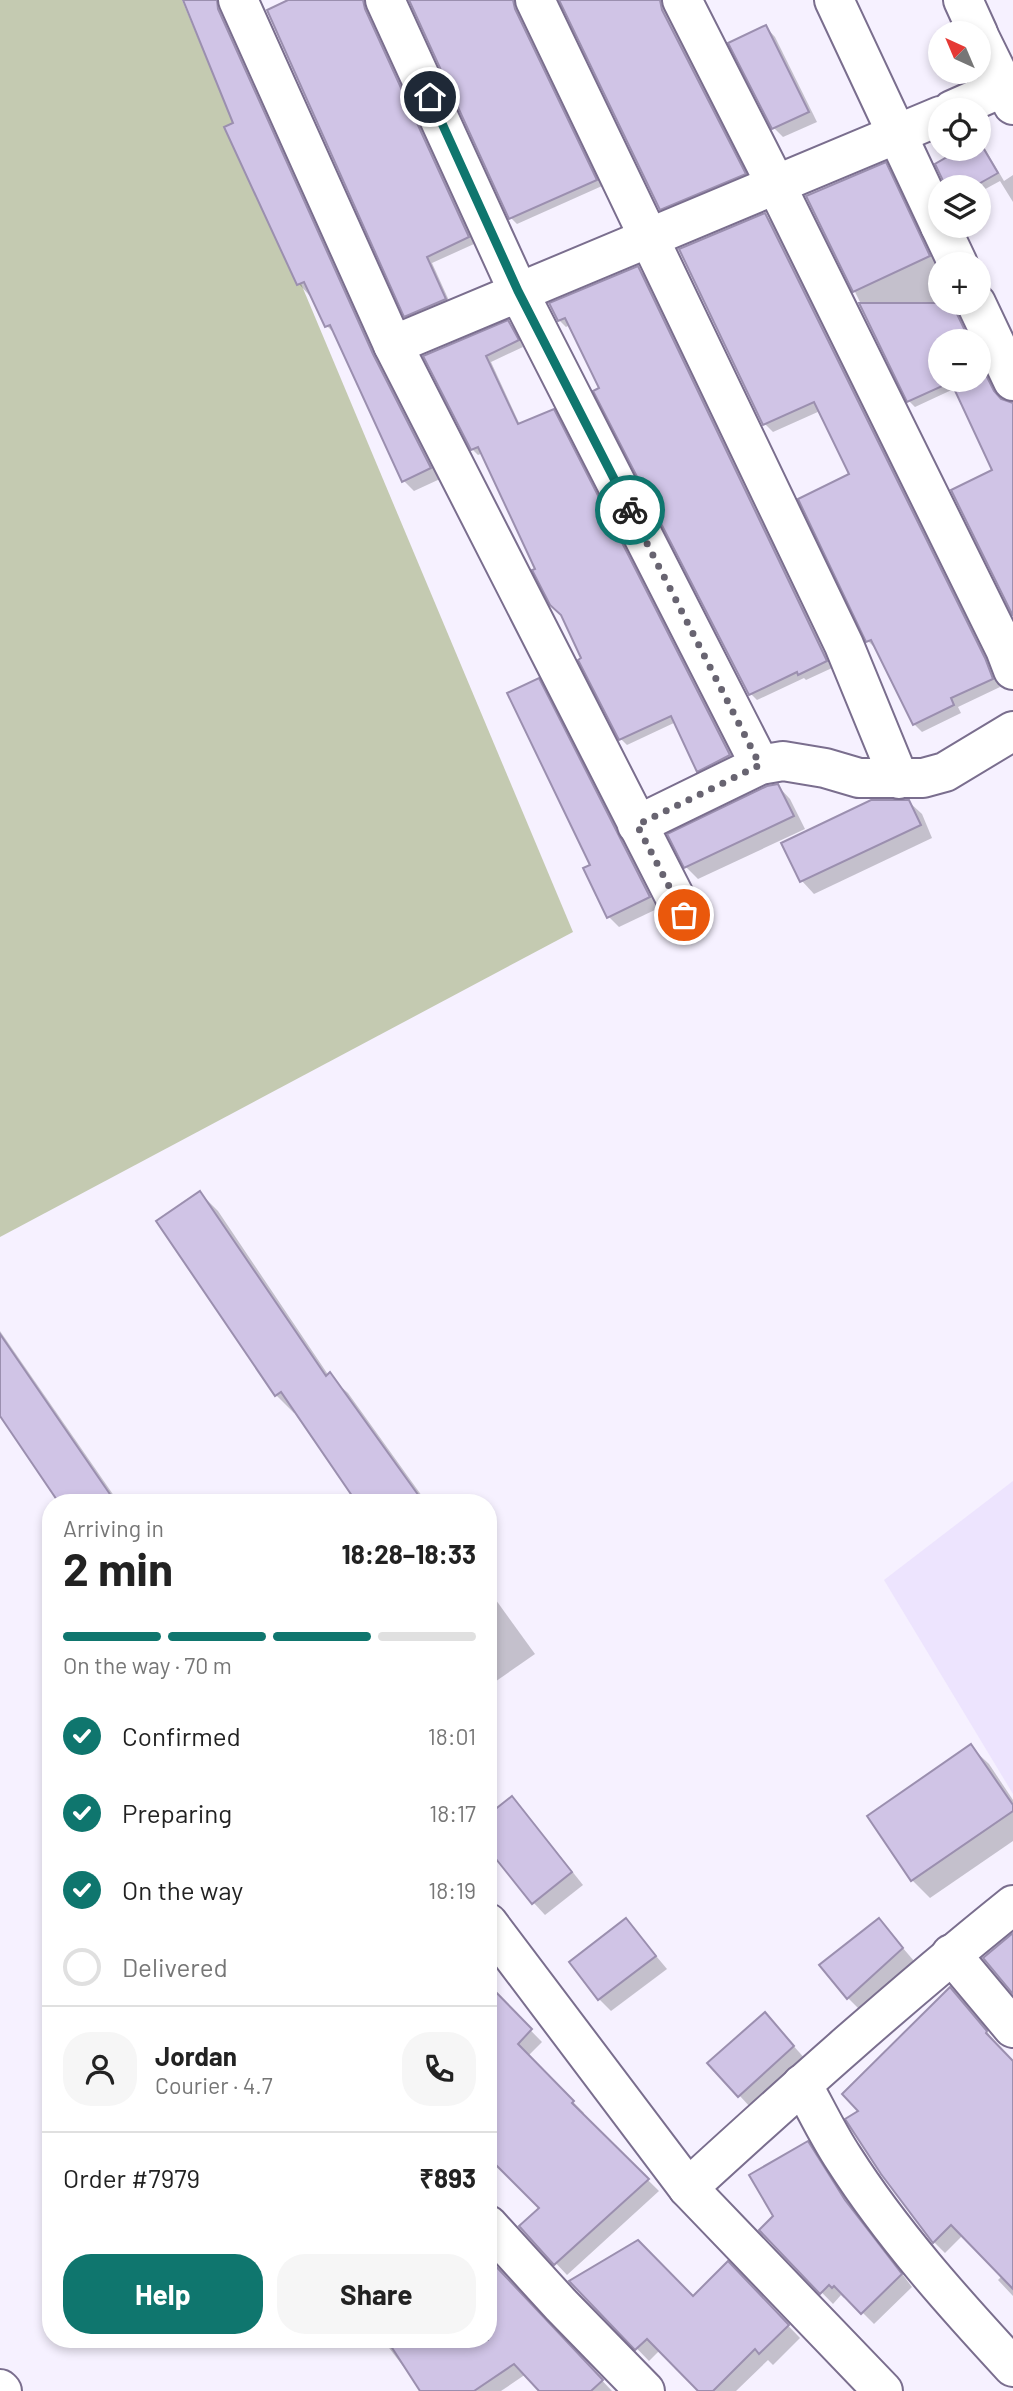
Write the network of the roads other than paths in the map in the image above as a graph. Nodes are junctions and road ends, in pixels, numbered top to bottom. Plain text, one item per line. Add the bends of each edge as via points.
1 (238, 0) edge
2 (385, 0) edge
3 (535, 0) edge
4 (682, 0) edge
5 (834, 0) edge
6 (962, 0) edge
7 (972, 21) edge
8 (991, 57) edge
9 (1010, 92) edge
10 (991, 98) edge
11 (928, 121) edge
12 (897, 134) junction
13 (776, 185) junction
14 (928, 200) edge
15 (650, 237) junction
16 (518, 291) junction
17 (982, 315) edge
18 (393, 345) junction
19 (1013, 381) edge
20 (1013, 670) edge
21 (1013, 731) edge
22 (760, 765) junction
23 (899, 779) junction
24 (637, 825) junction
25 (684, 915) dead end
26 (1013, 1905) edge
27 (497, 1935) edge
28 (951, 1954) junction
29 (1013, 2028) edge
30 (802, 2084) junction
31 (688, 2188) junction
32 (497, 2235) edge
33 (1013, 2367) edge
34 (645, 2391) edge
35 (883, 2391) edge

1 - 18 street
2 - 16 street
3 - 15 street
4 - 13 street
5 - 12 street
6 - 7 street
8 - 9 street
9 - 10 street
11 - 12 street
12 - 13 street
12 - 14 street
13 - 15 street
13 - 20 street
15 - 16 street
15 - 23 street via 844,645
16 - 18 street
16 - 22 street
17 - 19 street
18 - 24 street
21 - 23 street via 945,772
22 - 23 street via 783,761 859,778
22 - 24 street
24 - 25 street
26 - 28 street
27 - 31 street
28 - 29 street
28 - 30 street
30 - 31 street
30 - 33 street via 843,2158 883,2214 942,2290
31 - 35 street
32 - 34 street

